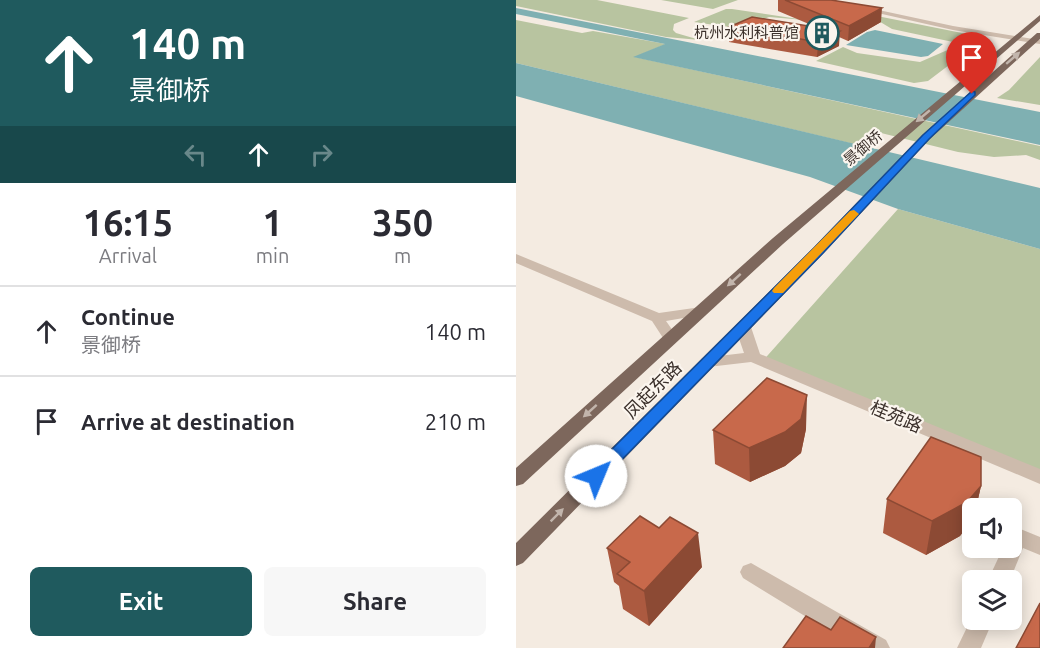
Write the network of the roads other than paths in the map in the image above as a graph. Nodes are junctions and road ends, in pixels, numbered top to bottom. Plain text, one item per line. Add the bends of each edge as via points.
1 (824, 0) edge
2 (1040, 17) edge
3 (1040, 34) edge
4 (1015, 38) junction
5 (1036, 42) edge
6 (778, 240) joint
7 (819, 250) joint
8 (516, 258) edge
9 (701, 311) junction
10 (657, 318) junction
11 (743, 327) junction
12 (670, 338) junction
13 (753, 357) junction
14 (708, 362) junction
15 (1040, 477) edge
16 (516, 479) edge
17 (1040, 546) edge
18 (516, 557) edge
19 (1003, 570) edge
20 (751, 572) dead end
21 (977, 630) edge
22 (878, 648) edge
23 (969, 648) edge

1 - 4 street
2 - 4 main road
3 - 5 main road
4 - 5 street
4 -> 6 main road, 景御桥
7 -> 5 main road, 景御桥 via 926,137
6 -> 9 main road, 凤起东路
7 - 11 main road, 凤起东路
8 - 10 street
9 - 10 street
9 - 12 main road, 凤起东路
10 - 12 street
11 - 13 street
11 - 14 main road, 凤起东路
12 -> 16 main road, 凤起东路
13 - 14 street, 桂苑路
13 - 15 street, 桂苑路
18 -> 14 main road, 凤起东路
17 - 19 street via 1018,536
20 - 22 street
21 - 23 street

